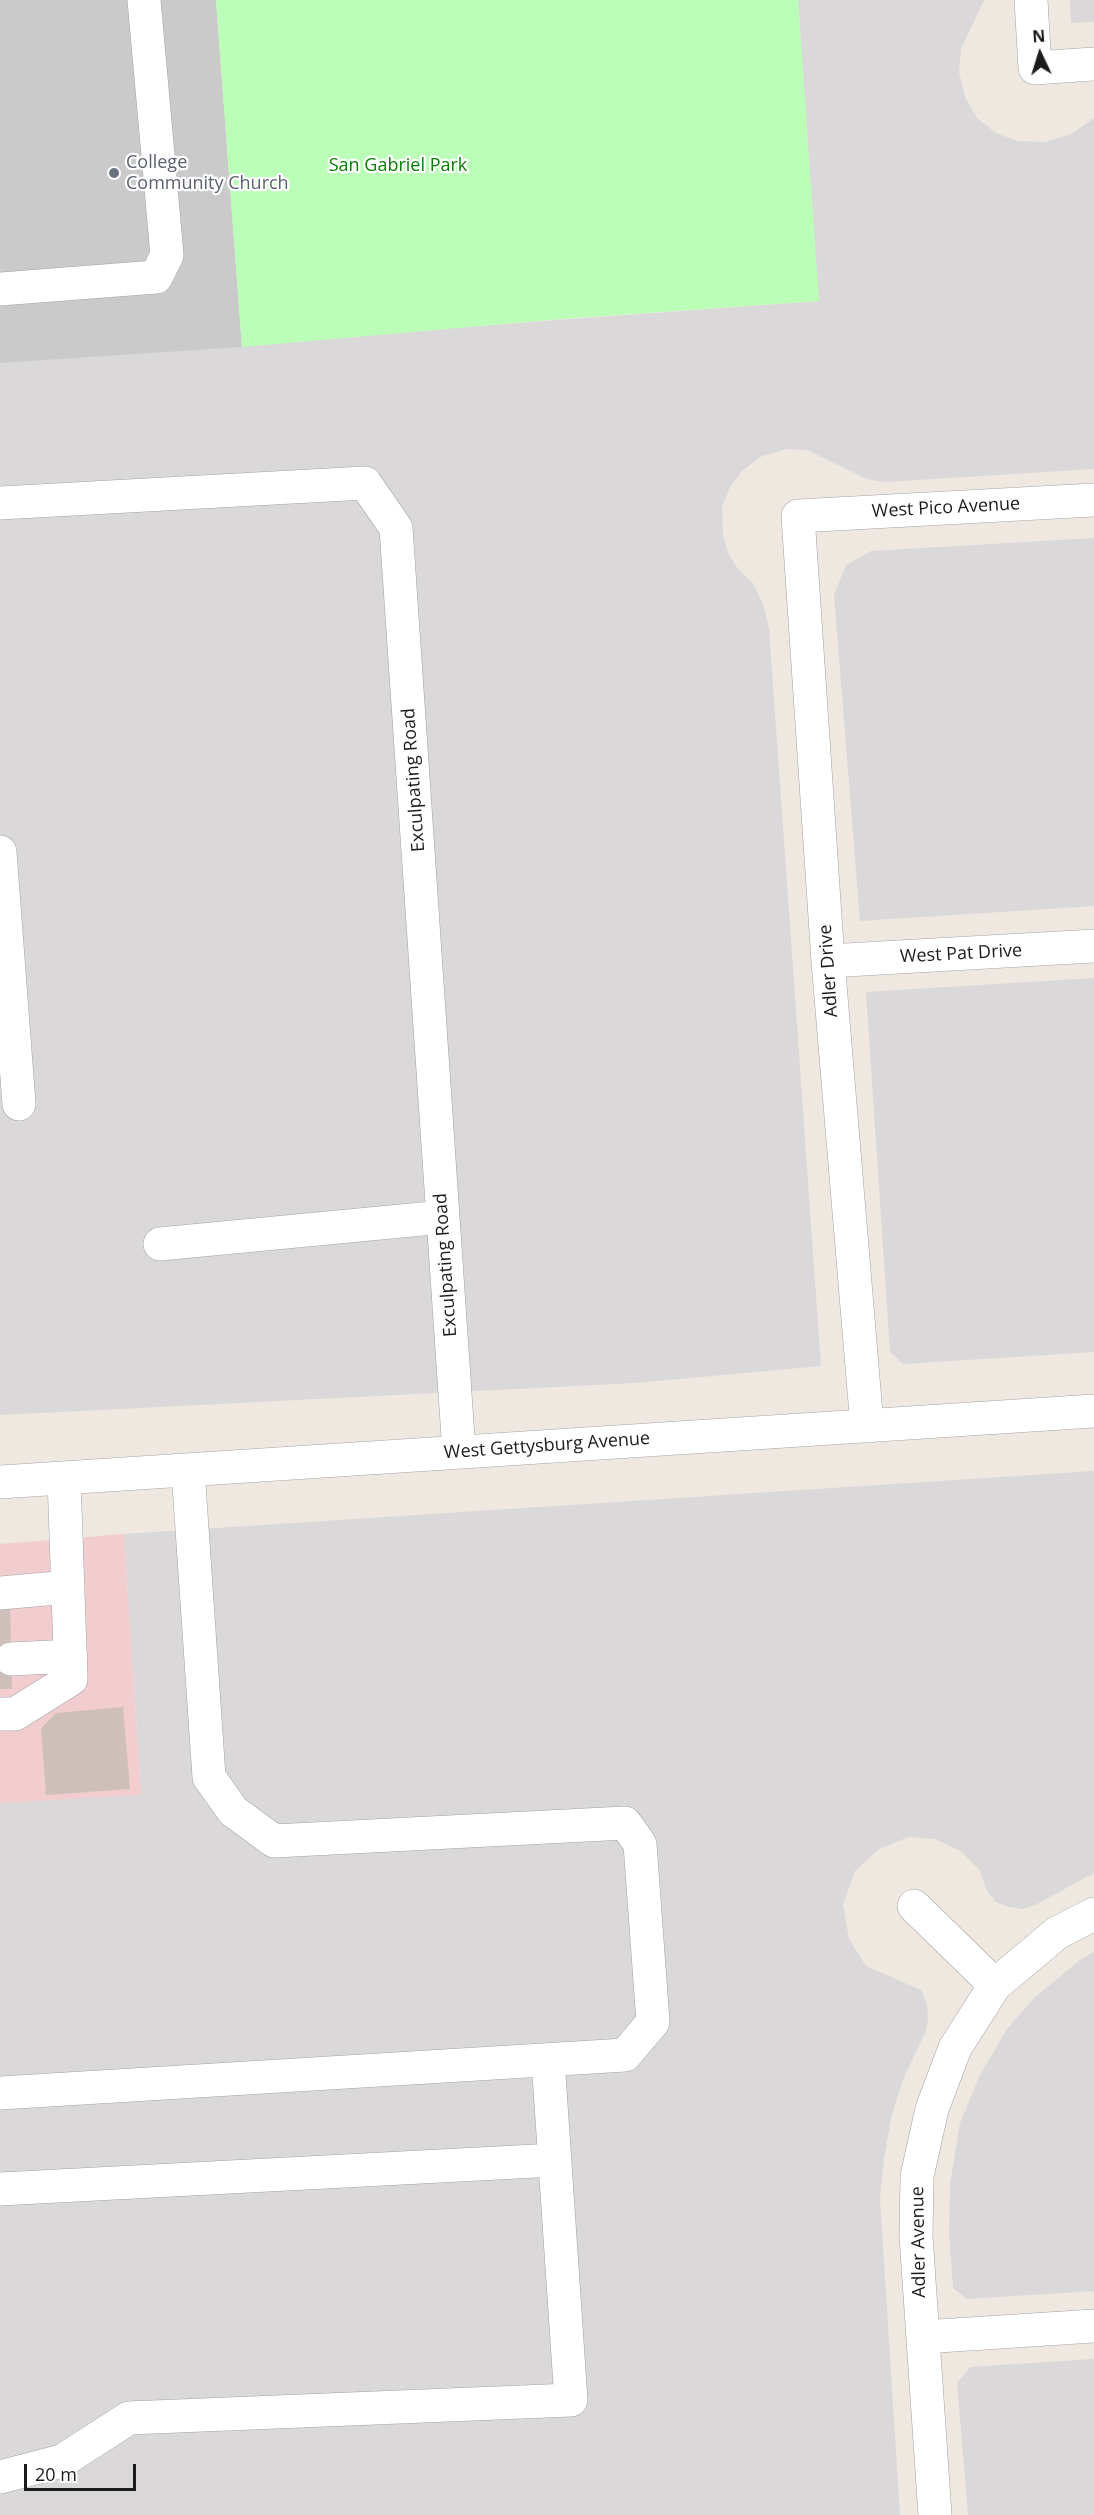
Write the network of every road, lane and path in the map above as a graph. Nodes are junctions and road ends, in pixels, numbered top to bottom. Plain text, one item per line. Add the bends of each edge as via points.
1 (144, 0) edge
2 (1031, 0) edge
3 (1094, 64) edge
4 (0, 289) edge
5 (1094, 500) edge
6 (0, 503) edge
7 (798, 516) joint
8 (0, 852) edge
9 (1094, 946) edge
10 (828, 962) junction
11 (19, 1104) dead end
12 (443, 1217) junction
13 (160, 1244) dead end
14 (1094, 1411) edge
15 (867, 1426) junction
16 (459, 1452) junction
17 (188, 1470) junction
18 (64, 1478) junction
19 (0, 1482) edge
20 (69, 1587) junction
21 (0, 1593) edge
22 (71, 1656) junction
23 (11, 1659) dead end
24 (0, 1714) edge
25 (915, 1906) dead end
26 (1094, 1914) edge
27 (995, 1985) junction
28 (548, 2060) junction
29 (0, 2093) edge
30 (555, 2160) junction
31 (0, 2189) edge
32 (1094, 2326) edge
33 (923, 2337) junction
34 (0, 2477) edge
35 (935, 2515) edge

1 - 4 street via 167,255 156,277
2 - 3 street via 1035,68
5 - 7 street, West Pico Avenue
6 - 12 street, Exculpating Road via 365,483 396,528
7 - 10 street, Adler Drive
8 - 11 street
9 - 10 street, West Pat Drive
10 - 15 street, Adler Drive
12 - 13 street
12 - 16 street, Exculpating Road
14 - 15 street, West Gettysburg Avenue
15 - 16 street, West Gettysburg Avenue
16 - 17 street, West Gettysburg Avenue
17 - 18 street, West Gettysburg Avenue
17 - 28 street via 209,1777 233,1811 274,1841 625,1823 640,1844 653,2022 625,2055
18 - 19 street, West Gettysburg Avenue
18 - 20 street
20 - 21 street
20 - 22 street
22 - 23 street
22 - 24 street via 71,1679 15,1714
25 - 27 street
26 - 27 street, Adler Avenue via 1057,1933
27 - 33 street, Adler Avenue via 955,2048 932,2109 917,2176 916,2236
28 - 29 street
28 - 30 street
30 - 31 street
30 - 34 street via 571,2400 129,2418 62,2462
32 - 33 street
33 - 35 street, Adler Avenue

